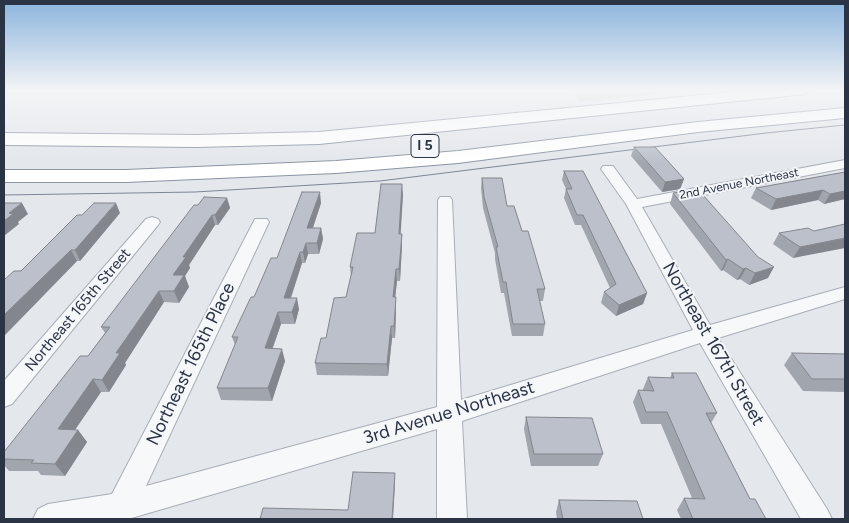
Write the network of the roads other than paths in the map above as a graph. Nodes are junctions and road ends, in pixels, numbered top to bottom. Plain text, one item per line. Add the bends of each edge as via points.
1 (563, 114) edge
2 (708, 114) edge
3 (830, 114) edge
4 (33, 123) dead end
5 (423, 129) junction
6 (4, 139) edge
7 (4, 159) edge
8 (845, 164) edge
9 (608, 169) dead end
10 (4, 176) edge
11 (445, 200) dead end
12 (633, 204) junction
13 (152, 222) dead end
14 (262, 222) dead end
15 (845, 292) edge
16 (705, 334) junction
17 (4, 397) edge
18 (448, 415) junction
19 (121, 507) junction
20 (48, 519) edge
21 (452, 519) edge
22 (817, 519) edge

1 - 5 highway, I 5
2 - 7 highway, I 5 via 442,145 329,153 184,160 64,162
3 - 10 highway via 698,127 458,157 336,167 126,176
4 - 5 highway via 253,132
5 - 6 highway, I 5 via 268,140
8 - 12 street, 2nd Avenue Northeast
9 - 12 street, Northeast 167th Street
11 - 18 street
12 - 16 street, Northeast 167th Street
13 - 17 street, Northeast 165th Street
14 - 19 street, Northeast 165th Place
15 - 16 street, 3rd Avenue Northeast
16 - 18 street, 3rd Avenue Northeast
16 - 22 street, Northeast 167th Street
18 - 19 street, 3rd Avenue Northeast
18 - 21 street
19 - 20 street, 3rd Avenue Northeast

